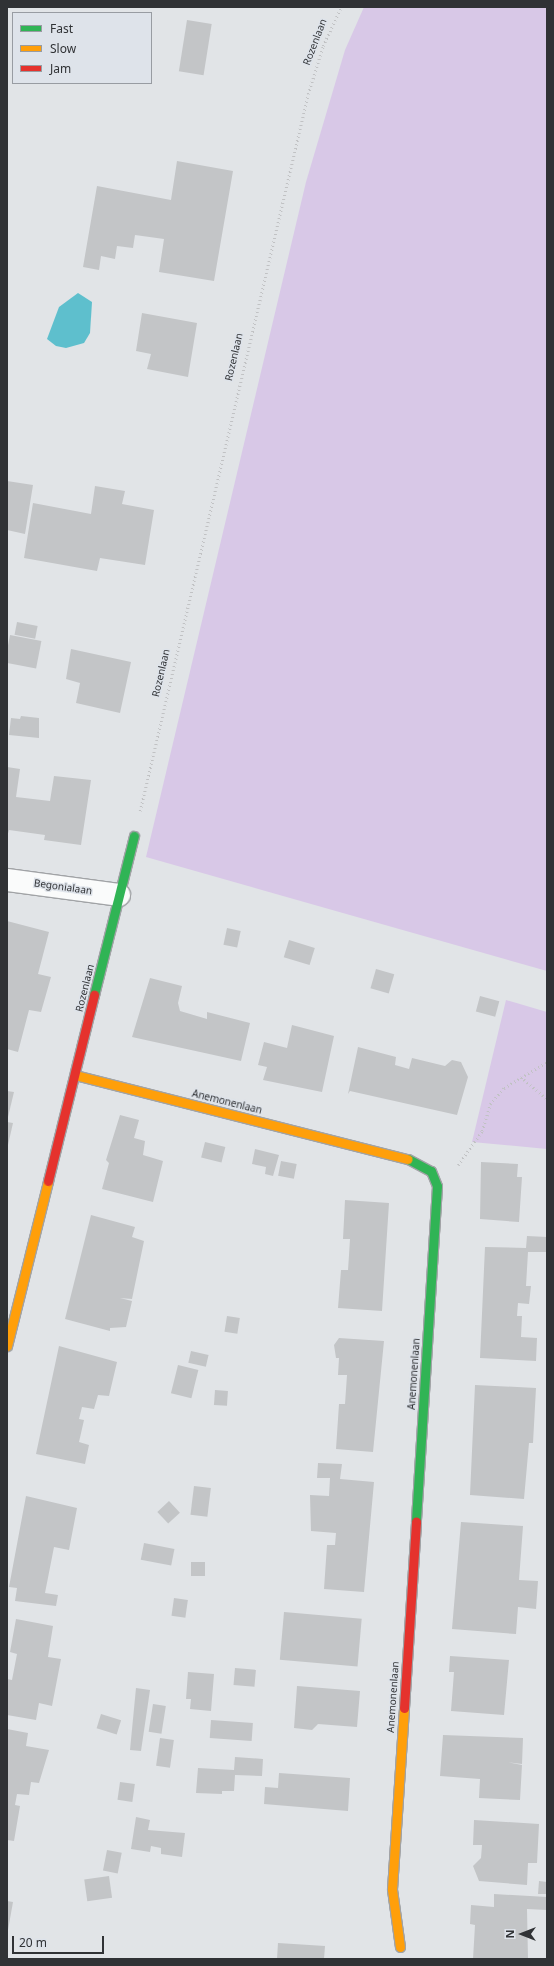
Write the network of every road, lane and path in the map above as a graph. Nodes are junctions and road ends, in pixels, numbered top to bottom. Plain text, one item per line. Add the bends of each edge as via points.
1 (341, 7) edge
2 (134, 836) joint
3 (7, 880) edge
4 (119, 895) junction
5 (547, 1062) edge
6 (75, 1075) junction
7 (521, 1077) junction
8 (547, 1099) edge
9 (437, 1186) junction
10 (7, 1346) edge
11 (400, 1947) dead end

1 - 2 path, Rozenlaan via 323,46 306,101
2 - 4 street, Rozenlaan
3 - 4 street, Begonialaan
4 - 6 street, Rozenlaan
5 - 7 path
6 - 9 street, Anemonenlaan via 418,1162 431,1171
6 - 10 street, Rozenlaan
7 - 8 path
7 - 9 path via 490,1104 482,1131 455,1169
9 - 11 street, Anemonenlaan via 392,1889

